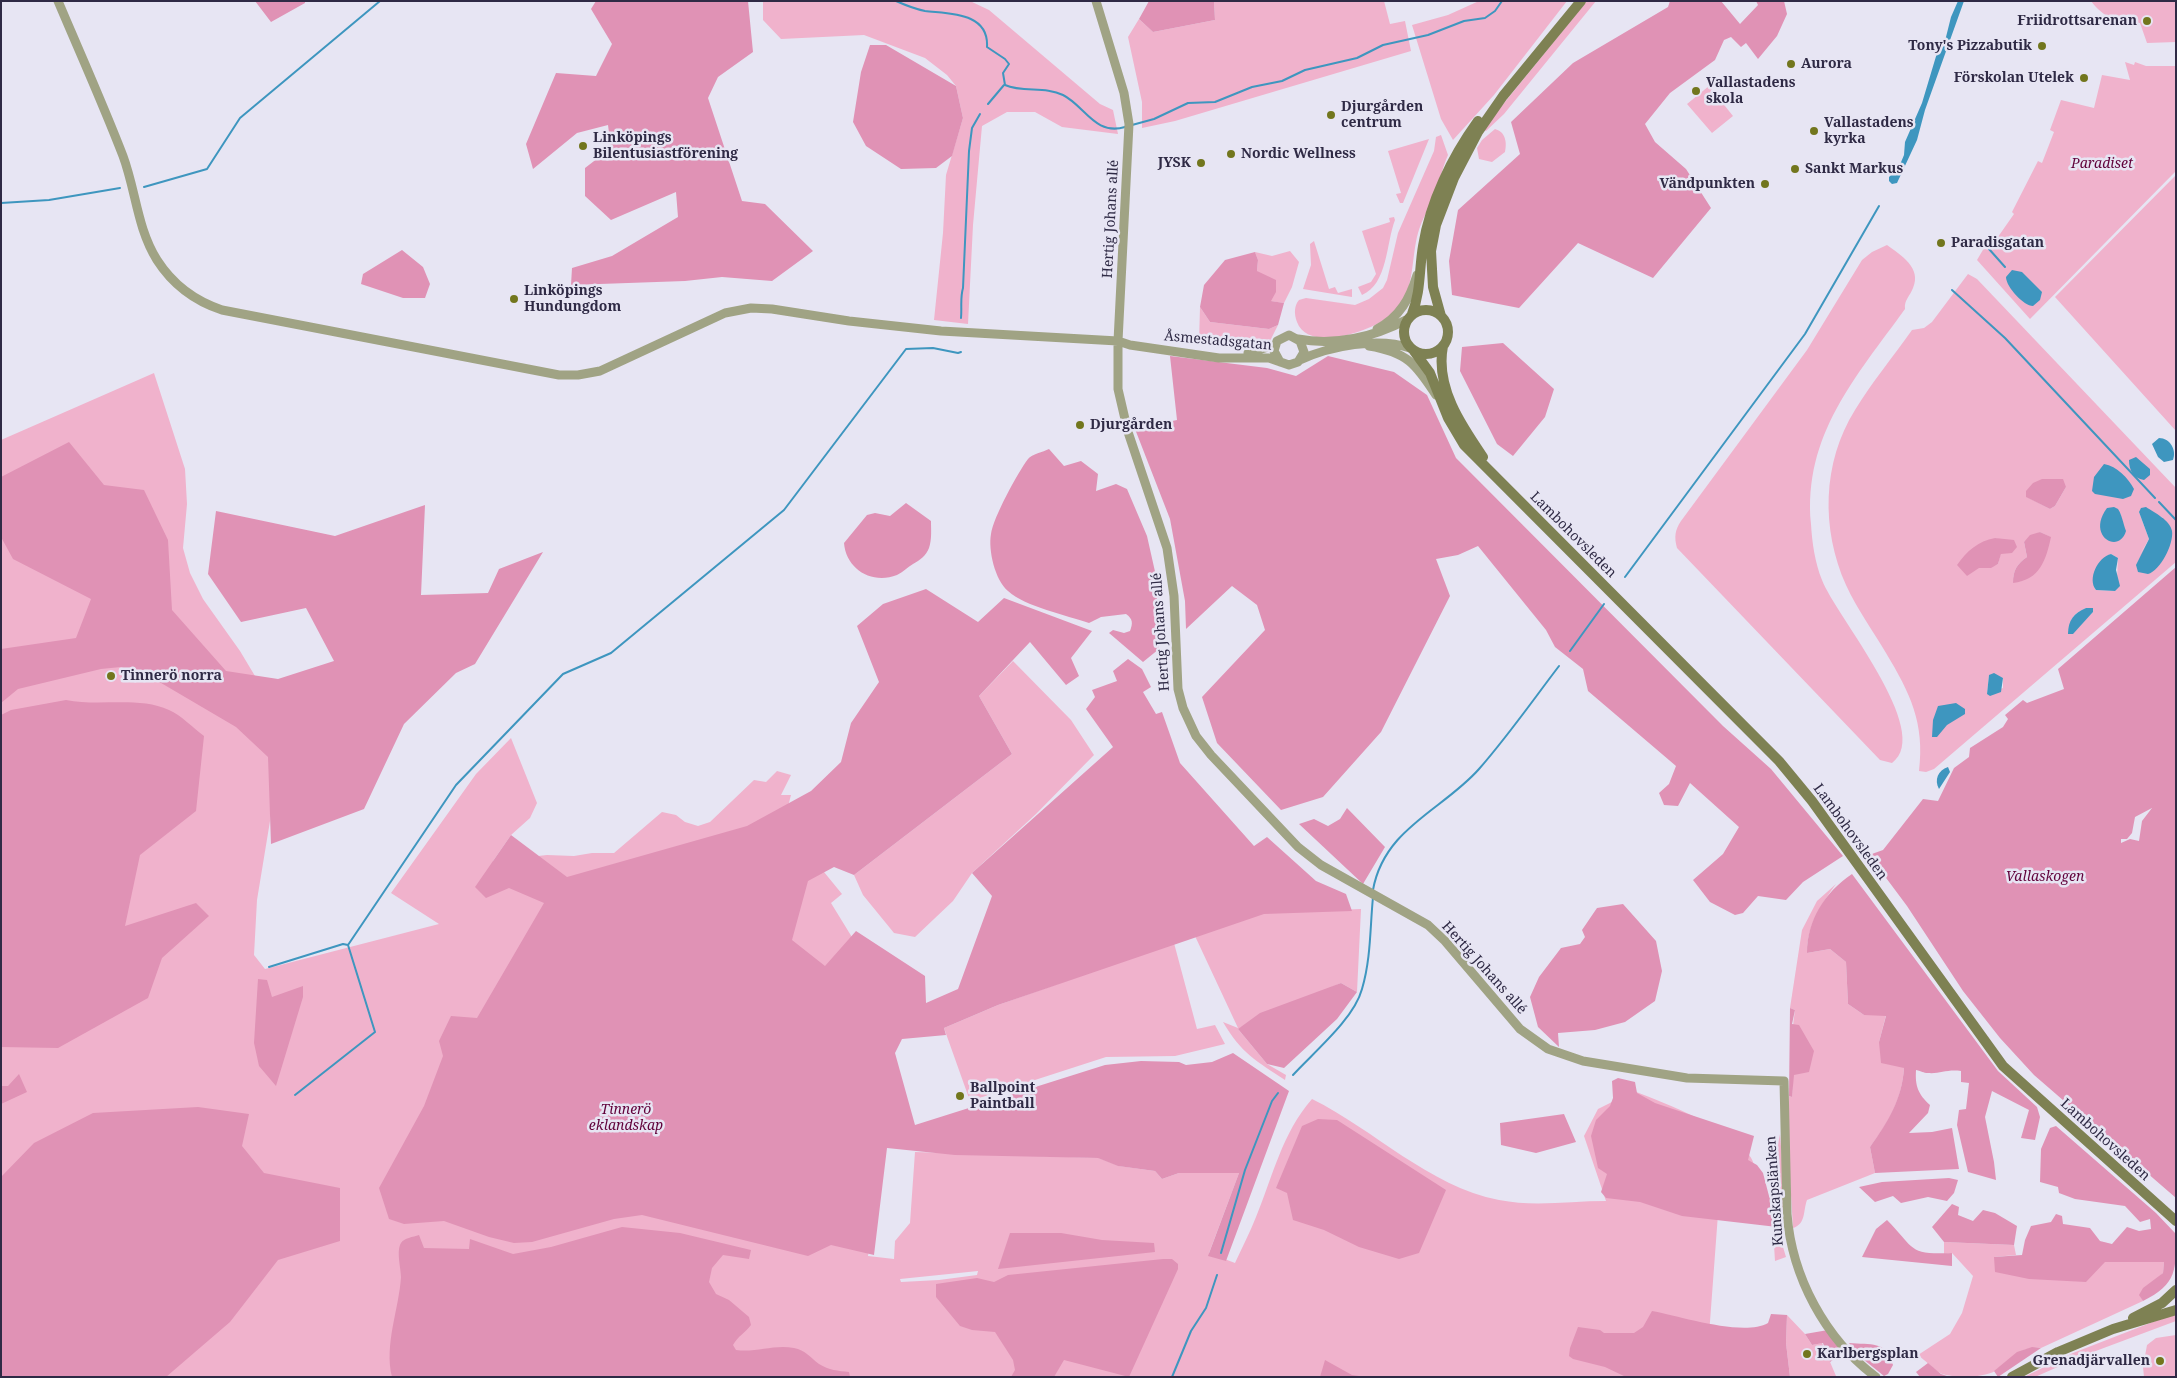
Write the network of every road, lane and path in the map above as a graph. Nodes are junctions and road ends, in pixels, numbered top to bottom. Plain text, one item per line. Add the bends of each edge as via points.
1 (58, 1) edge
2 (1096, 1) edge
3 (1580, 1) edge
4 (1503, 96) junction
5 (1420, 266) junction
6 (1441, 316) junction
7 (1409, 317) junction
8 (1354, 337) junction
9 (1298, 339) junction
10 (1121, 342) junction
11 (1362, 345) junction
12 (1275, 346) junction
13 (1443, 346) junction
14 (1412, 349) junction
15 (1300, 360) junction
16 (1280, 362) junction
17 (1441, 404) junction
18 (1494, 475) junction
19 (1784, 1081) joint
20 (2174, 1220) edge
21 (2176, 1290) edge
22 (2176, 1310) edge
23 (2113, 1330) junction
24 (1876, 1377) edge
25 (2012, 1377) edge

1 - 10 street via 132,182 139,218 150,247 177,284 200,301 222,310 568,376 600,371 725,313 751,308 941,332
2 - 10 street, Hertig Johans allé via 1124,93 1130,135
3 - 4 main road
4 - 5 main road via 1480,117 1452,163 1426,230
4 - 6 main road via 1468,150 1436,225 1430,269
5 - 7 main road via 1419,293
5 - 8 street via 1406,304 1395,317 1372,332
6 - 7 main road via 1428,309
6 - 13 main road via 1448,327
7 - 8 street via 1377,334
7 - 14 main road via 1403,334
8 - 9 street via 1315,342
9 - 12 street via 1284,336
9 - 15 street via 1304,349
10 - 12 street, Åsmestadsgatan via 1130,340 1233,353
10 - 16 street, Åsmestadsgatan via 1202,356 1261,357
10 - 19 street, Hertig Johans allé via 1117,376 1123,416 1170,565 1178,689 1187,718 1212,755 1298,847 1321,865 1437,933 1520,1028 1538,1043 1583,1061 1688,1078
11 - 14 street via 1382,342
11 - 15 street via 1320,351
11 - 17 street via 1396,352 1408,359 1418,368
12 - 16 street
13 - 14 main road via 1429,354
13 - 18 main road, Lambohovsleden via 1441,370 1454,407 1466,433
14 - 17 main road, Lambohovsleden via 1430,373
15 - 16 street via 1289,365
17 - 18 main road, Lambohovsleden via 1464,445
18 - 20 main road, Lambohovsleden via 1779,761 1845,846 2003,1066
19 - 24 street, Kunskapslänken via 1789,1234 1799,1271 1825,1320 1850,1354
21 - 23 main road via 2162,1303
22 - 23 main road
23 - 25 main road via 2058,1352

